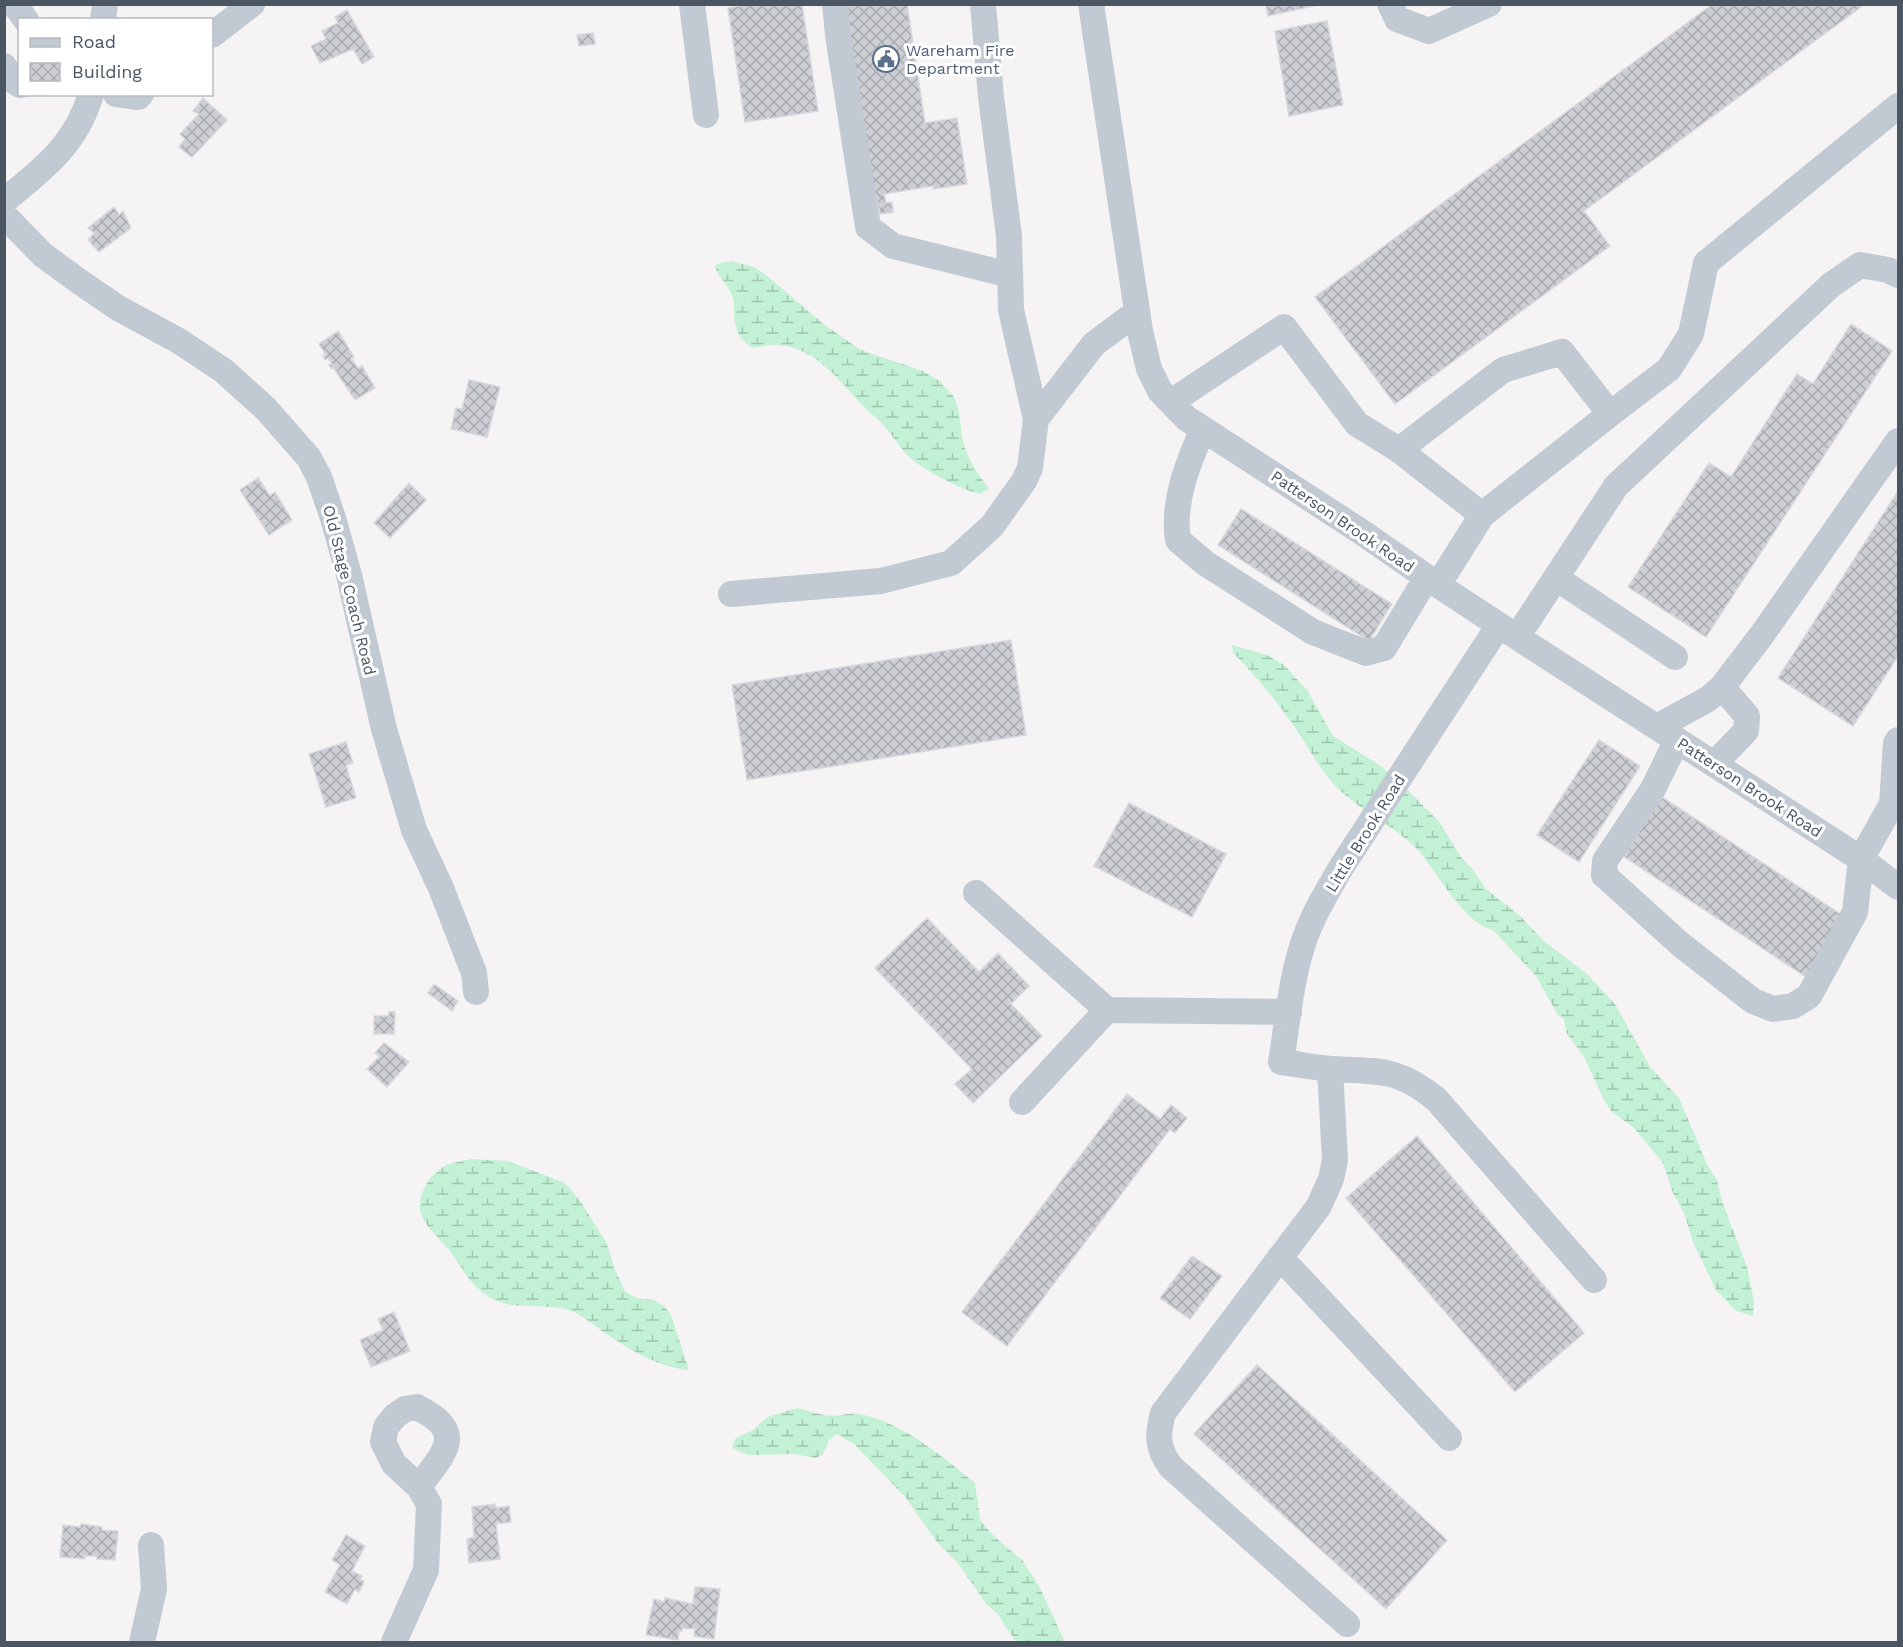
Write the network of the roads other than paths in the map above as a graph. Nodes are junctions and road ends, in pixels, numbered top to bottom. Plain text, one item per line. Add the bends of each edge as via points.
1 (14, 4) edge
2 (252, 4) edge
3 (692, 4) edge
4 (835, 4) edge
5 (983, 4) edge
6 (1091, 4) edge
7 (1390, 4) edge
8 (1489, 4) edge
9 (24, 18) edge
10 (213, 34) edge
11 (4, 66) edge
12 (18, 84) edge
13 (90, 96) edge
14 (1899, 106) edge
15 (706, 115) dead end
16 (4, 201) edge
17 (4, 215) edge
18 (1010, 275) junction
19 (1899, 275) edge
20 (1137, 312) junction
21 (1171, 402) junction
22 (1610, 414) junction
23 (1036, 419) junction
24 (1203, 429) junction
25 (1899, 441) edge
26 (1399, 450) junction
27 (1482, 514) junction
28 (1556, 578) junction
29 (1432, 581) junction
30 (731, 594) dead end
31 (1508, 631) junction
32 (1675, 657) dead end
33 (1722, 687) junction
34 (1667, 734) junction
35 (1899, 740) edge
36 (1714, 764) junction
37 (1895, 801) edge
38 (1861, 859) junction
39 (1899, 887) edge
40 (976, 893) dead end
41 (476, 992) dead end
42 (1107, 1010) junction
43 (1289, 1012) junction
44 (1330, 1069) junction
45 (1022, 1101) dead end
46 (1280, 1257) junction
47 (1594, 1280) dead end
48 (1449, 1438) dead end
49 (418, 1487) dead end
50 (152, 1545) dead end
51 (1347, 1624) dead end
52 (142, 1642) edge
53 (394, 1642) edge

1 - 9 street
2 - 10 street
3 - 15 street
4 - 18 street via 868,227 893,246
5 - 18 street
6 - 20 street, Patterson Brook Road
7 - 8 street via 1397,19 1429,30
11 - 12 street
13 - 16 street via 79,127 68,143
14 - 22 street via 1706,264 1691,334 1669,369
17 - 41 street, Old Stage Coach Road via 43,255 80,282 224,371 266,409 309,458 333,518 384,729 414,830 474,973
18 - 23 street via 1011,310
19 - 28 street, Little Brook Road via 1860,266 1831,285 1616,486
20 - 21 street, Patterson Brook Road via 1149,369 1160,392
20 - 23 street via 1094,344
21 - 24 street, Patterson Brook Road
21 - 26 street via 1284,327 1357,424
22 - 26 street via 1562,352 1503,370
22 - 27 street
23 - 30 street via 1030,468 1024,481 992,526 951,563 881,581
24 - 29 street, Patterson Brook Road
24 - 29 street via 1185,472 1175,526 1178,540 1205,563 1313,632 1366,653 1384,648
25 - 33 street
26 - 27 street
27 - 29 street
28 - 31 street, Little Brook Road
28 - 32 street
29 - 31 street, Patterson Brook Road
31 - 34 street, Patterson Brook Road
31 - 43 street, Little Brook Road via 1342,866 1306,935
33 - 34 street
33 - 36 street via 1747,716 1746,731
34 - 36 street, Patterson Brook Road
34 - 38 street via 1653,789 1605,861 1604,875 1680,944 1753,1001 1773,1009 1793,1006 1809,996 1855,912
35 - 37 street
36 - 38 street, Patterson Brook Road
37 - 38 street
38 - 39 street, Patterson Brook Road
40 - 42 street
42 - 43 street
42 - 45 street
43 - 44 street, Little Brook Road via 1281,1062
44 - 46 street via 1335,1160 1331,1179 1318,1206
44 - 47 street via 1383,1071 1421,1086
46 - 48 street
46 - 51 street via 1163,1413 1158,1430 1162,1454 1171,1467
49 - 53 street via 429,1504 426,1570
50 - 52 street via 154,1589

